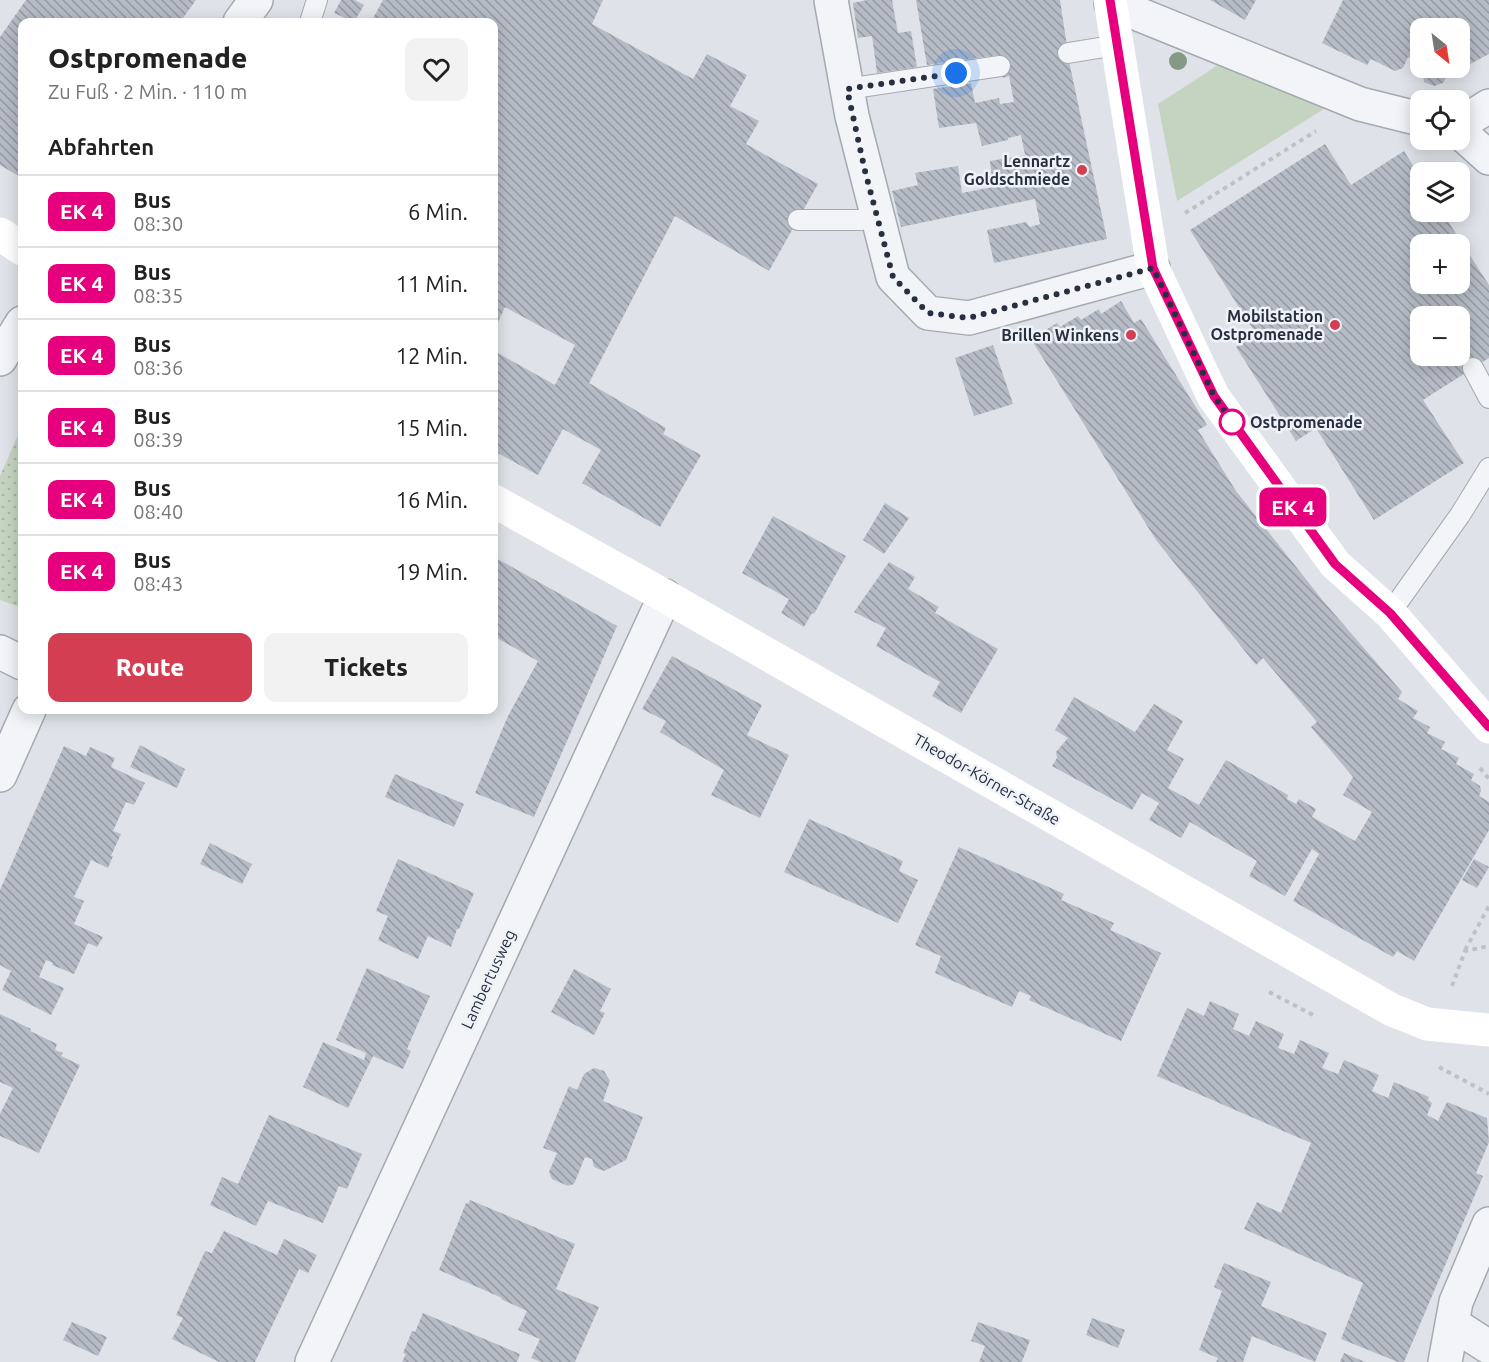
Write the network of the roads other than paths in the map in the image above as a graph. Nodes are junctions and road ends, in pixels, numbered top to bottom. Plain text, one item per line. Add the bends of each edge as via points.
1 (256, 0) edge
2 (317, 0) edge
3 (831, 0) edge
4 (1111, 2) edge
5 (243, 18) edge
6 (311, 18) edge
7 (1118, 45) junction
8 (1068, 53) dead end
9 (1000, 66) dead end
10 (847, 89) junction
11 (1489, 106) edge
12 (1410, 116) edge
13 (1470, 118) edge
14 (1470, 141) edge
15 (1489, 158) edge
16 (878, 217) junction
17 (798, 220) dead end
18 (0, 234) edge
19 (18, 246) edge
20 (1153, 268) junction
21 (18, 330) edge
22 (0, 359) edge
23 (1473, 368) dead end
24 (1489, 398) edge
25 (1489, 468) edge
26 (498, 503) edge
27 (665, 596) junction
28 (1390, 613) junction
29 (0, 652) edge
30 (18, 661) edge
31 (27, 714) edge
32 (1489, 727) edge
33 (0, 775) edge
34 (1489, 1030) edge
35 (1489, 1224) edge
36 (1453, 1324) junction
37 (1489, 1347) edge
38 (312, 1362) edge
39 (1445, 1362) edge

1 - 5 street
2 - 6 lane
3 - 10 street
4 - 7 street
4 - 12 street via 1360,104
7 - 8 lane
7 - 20 street
9 - 10 lane
10 - 16 street
11 - 13 street
14 - 15 street
16 - 17 lane
16 - 20 street via 893,277 928,313 969,318
18 - 19 street
20 - 28 street via 1214,396 1335,564
21 - 22 street
23 - 24 lane
25 - 28 lane
26 - 27 street, Theodor-Körner-Straße
27 - 34 street, Theodor-Körner-Straße via 1392,1010 1427,1024
27 - 38 street, Lambertusweg
28 - 32 street
29 - 30 street
31 - 33 street
35 - 36 street via 1456,1302
36 - 37 street
36 - 39 street

